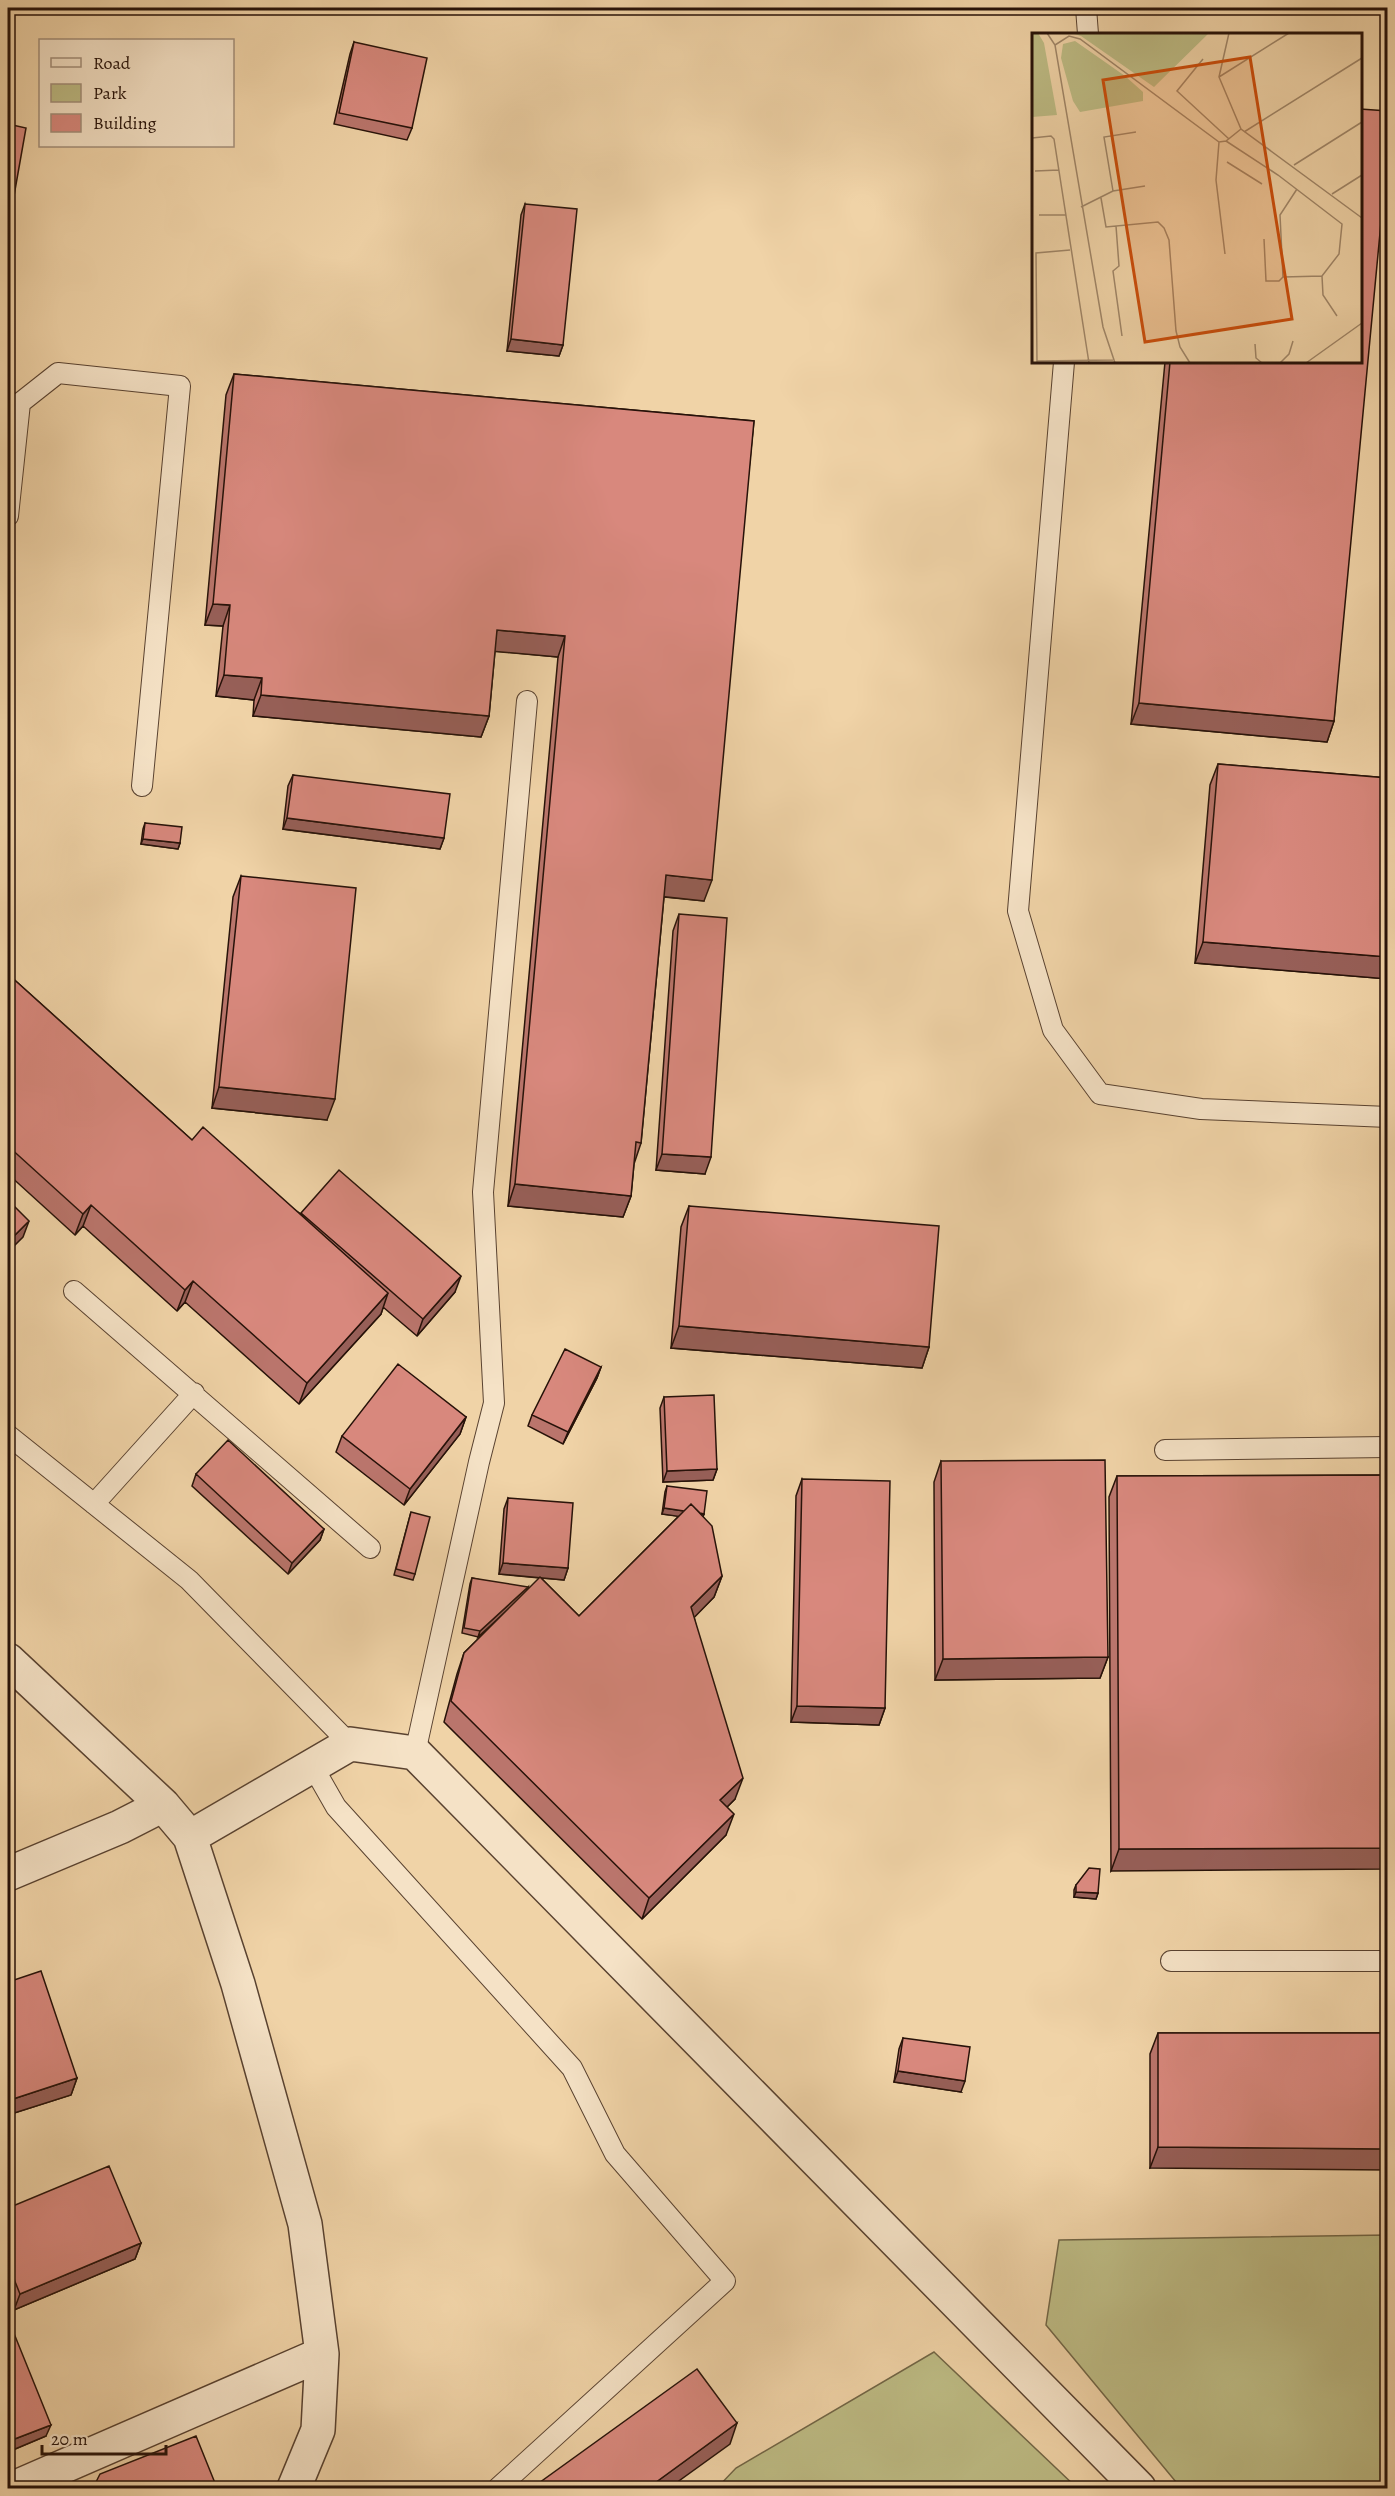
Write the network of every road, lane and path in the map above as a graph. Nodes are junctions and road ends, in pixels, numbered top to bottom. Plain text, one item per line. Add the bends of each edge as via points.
1 (1086, 8) edge
2 (1088, 33) edge
3 (1064, 363) edge
4 (14, 402) edge
5 (8, 516) edge
6 (527, 701) dead end
7 (142, 786) dead end
8 (1388, 1117) edge
9 (74, 1291) dead end
10 (194, 1393) junction
11 (8, 1435) edge
12 (1388, 1447) edge
13 (1165, 1450) dead end
14 (94, 1504) junction
15 (370, 1548) dead end
16 (8, 1660) edge
17 (350, 1744) junction
18 (415, 1753) junction
19 (312, 1765) junction
20 (163, 1805) junction
21 (190, 1836) junction
22 (8, 1874) edge
23 (1171, 1961) dead end
24 (1388, 1961) edge
25 (322, 2354) junction
26 (14, 2488) edge
27 (294, 2488) edge
28 (498, 2488) edge
29 (1139, 2488) edge

1 - 2 lane
3 - 8 lane via 1018,911 1053,1030 1100,1094 1201,1109
4 - 5 lane
4 - 7 lane via 58,372 180,386
6 - 18 lane via 483,1192 494,1403
9 - 10 lane
10 - 14 lane
10 - 15 lane
11 - 14 lane
12 - 13 lane
14 - 17 lane via 189,1580
16 - 20 street
17 - 18 street
17 - 19 street
18 - 29 street
19 - 21 street
19 - 28 lane via 343,1816 572,2068 615,2154 725,2281
20 - 21 street
20 - 22 street
21 - 25 street via 238,1984 305,2224
23 - 24 lane
25 - 26 street
25 - 27 street via 318,2430

